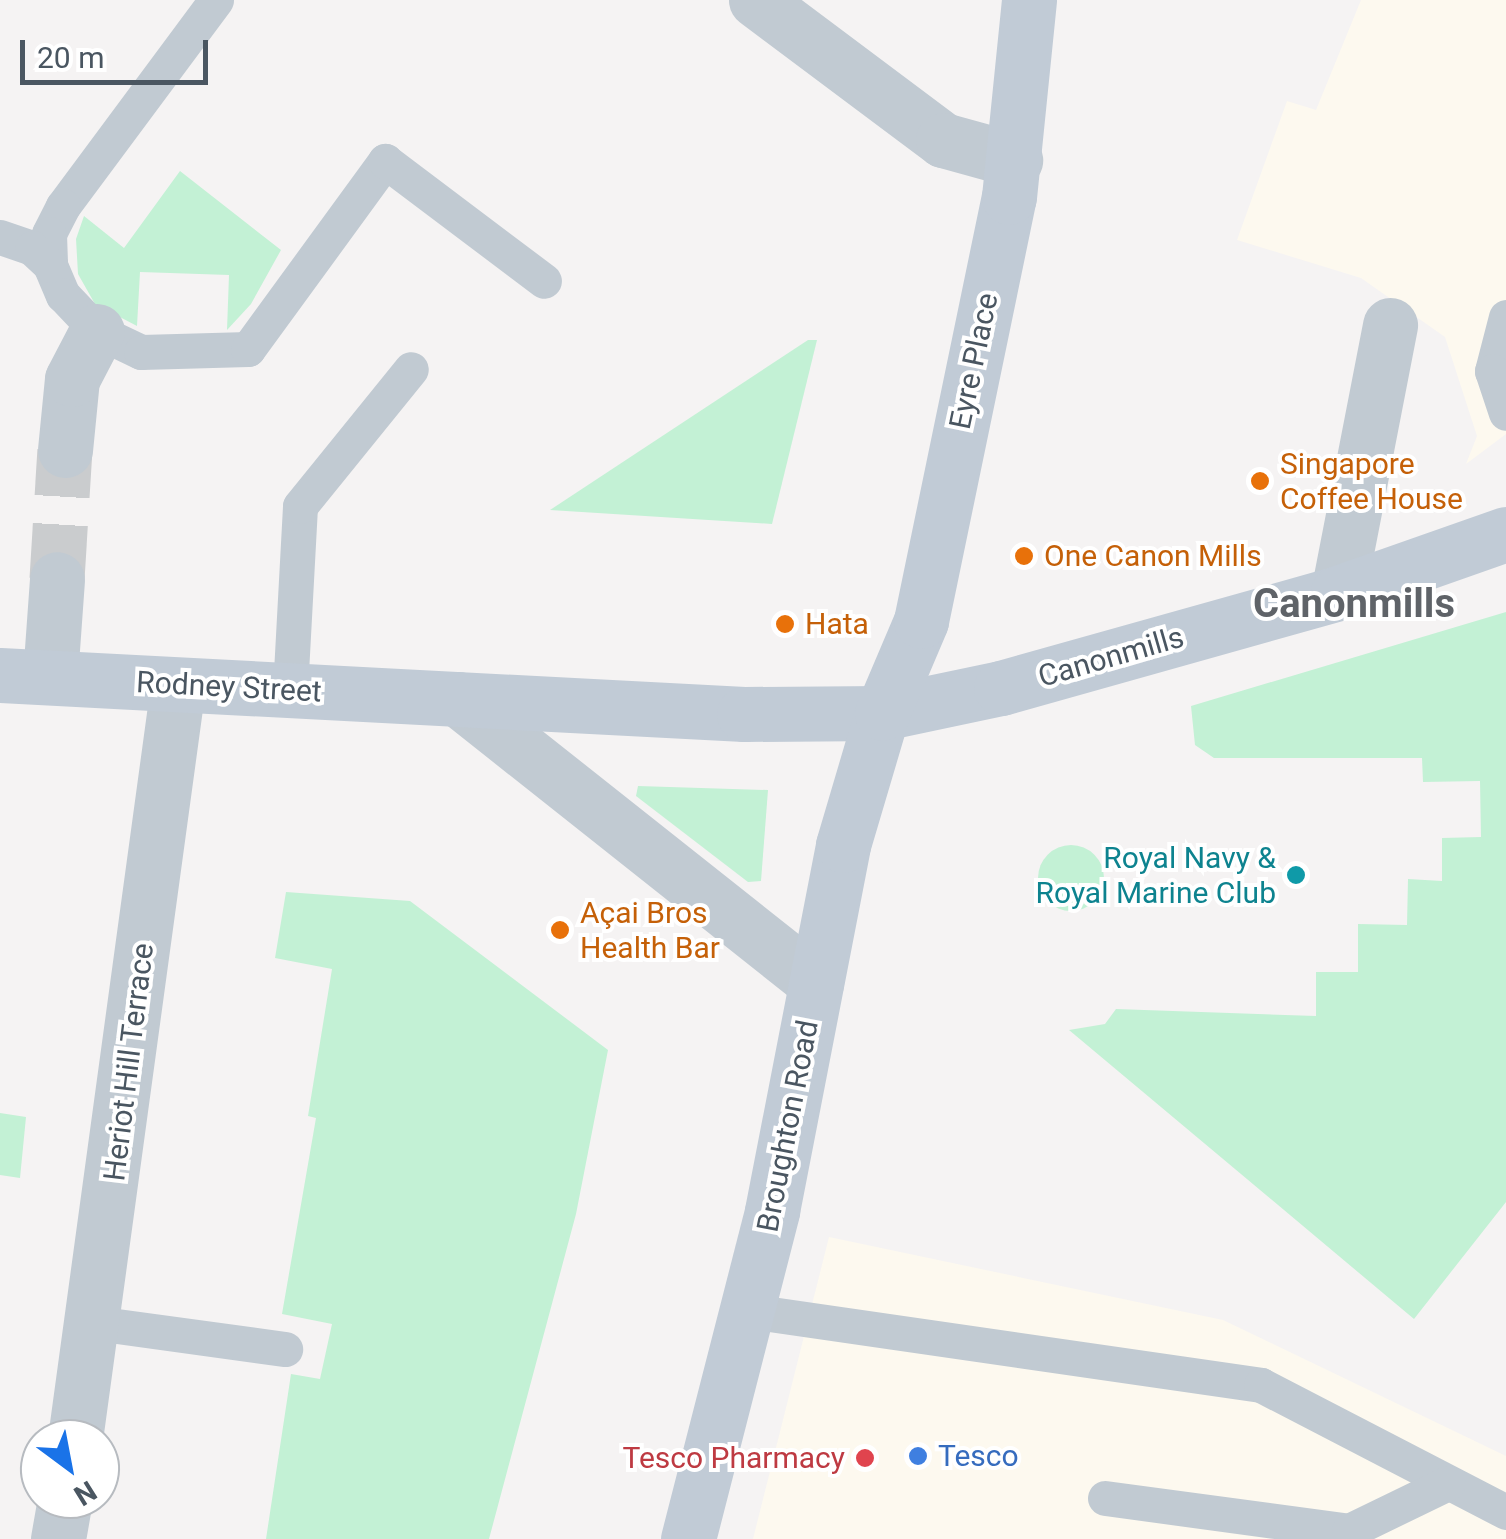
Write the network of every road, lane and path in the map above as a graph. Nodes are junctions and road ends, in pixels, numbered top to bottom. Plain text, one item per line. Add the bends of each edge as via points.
1 (216, 0) edge
2 (756, 0) edge
3 (1029, 0) edge
4 (1016, 160) junction
5 (0, 237) edge
6 (50, 264) junction
7 (544, 281) dead end
8 (1506, 316) edge
9 (1390, 325) dead end
10 (97, 332) junction
11 (412, 369) dead end
12 (1506, 413) edge
13 (65, 450) tunnel mouth
14 (1506, 534) edge
15 (57, 579) tunnel mouth
16 (1338, 593) junction
17 (25, 676) edge
18 (178, 685) junction
19 (290, 691) junction
20 (458, 699) junction
21 (882, 713) junction
22 (816, 983) junction
23 (749, 1311) junction
24 (95, 1323) junction
25 (285, 1349) dead end
26 (78, 1419) edge
27 (1448, 1484) junction
28 (1105, 1498) dead end
29 (1506, 1512) edge
30 (688, 1539) edge

1 - 6 lane via 62,206 49,234
2 - 4 street via 943,140
3 - 4 main road, Eyre Place
4 - 21 main road, Eyre Place via 920,621
5 - 6 lane via 32,248
6 - 10 lane via 63,294
7 - 10 lane via 385,161 248,349 141,352
8 - 12 lane via 1492,371
9 - 16 street
10 - 13 street via 72,379
11 - 19 lane via 300,506
14 - 16 main road, Canonmills
15 - 17 street
16 - 21 main road, Canonmills via 1000,688
17 - 18 main road, Rodney Street
18 - 19 main road, Rodney Street
18 - 24 street, Heriot Hill Terrace
19 - 20 main road, Rodney Street
20 - 21 main road, Rodney Street via 744,714
20 - 22 street
21 - 22 main road, Broughton Road via 843,845
22 - 23 main road, Broughton Road
23 - 27 lane via 1261,1385
23 - 30 main road, Broughton Road
24 - 25 lane
24 - 26 street, Heriot Hill Terrace
27 - 28 lane via 1349,1530
27 - 29 lane

